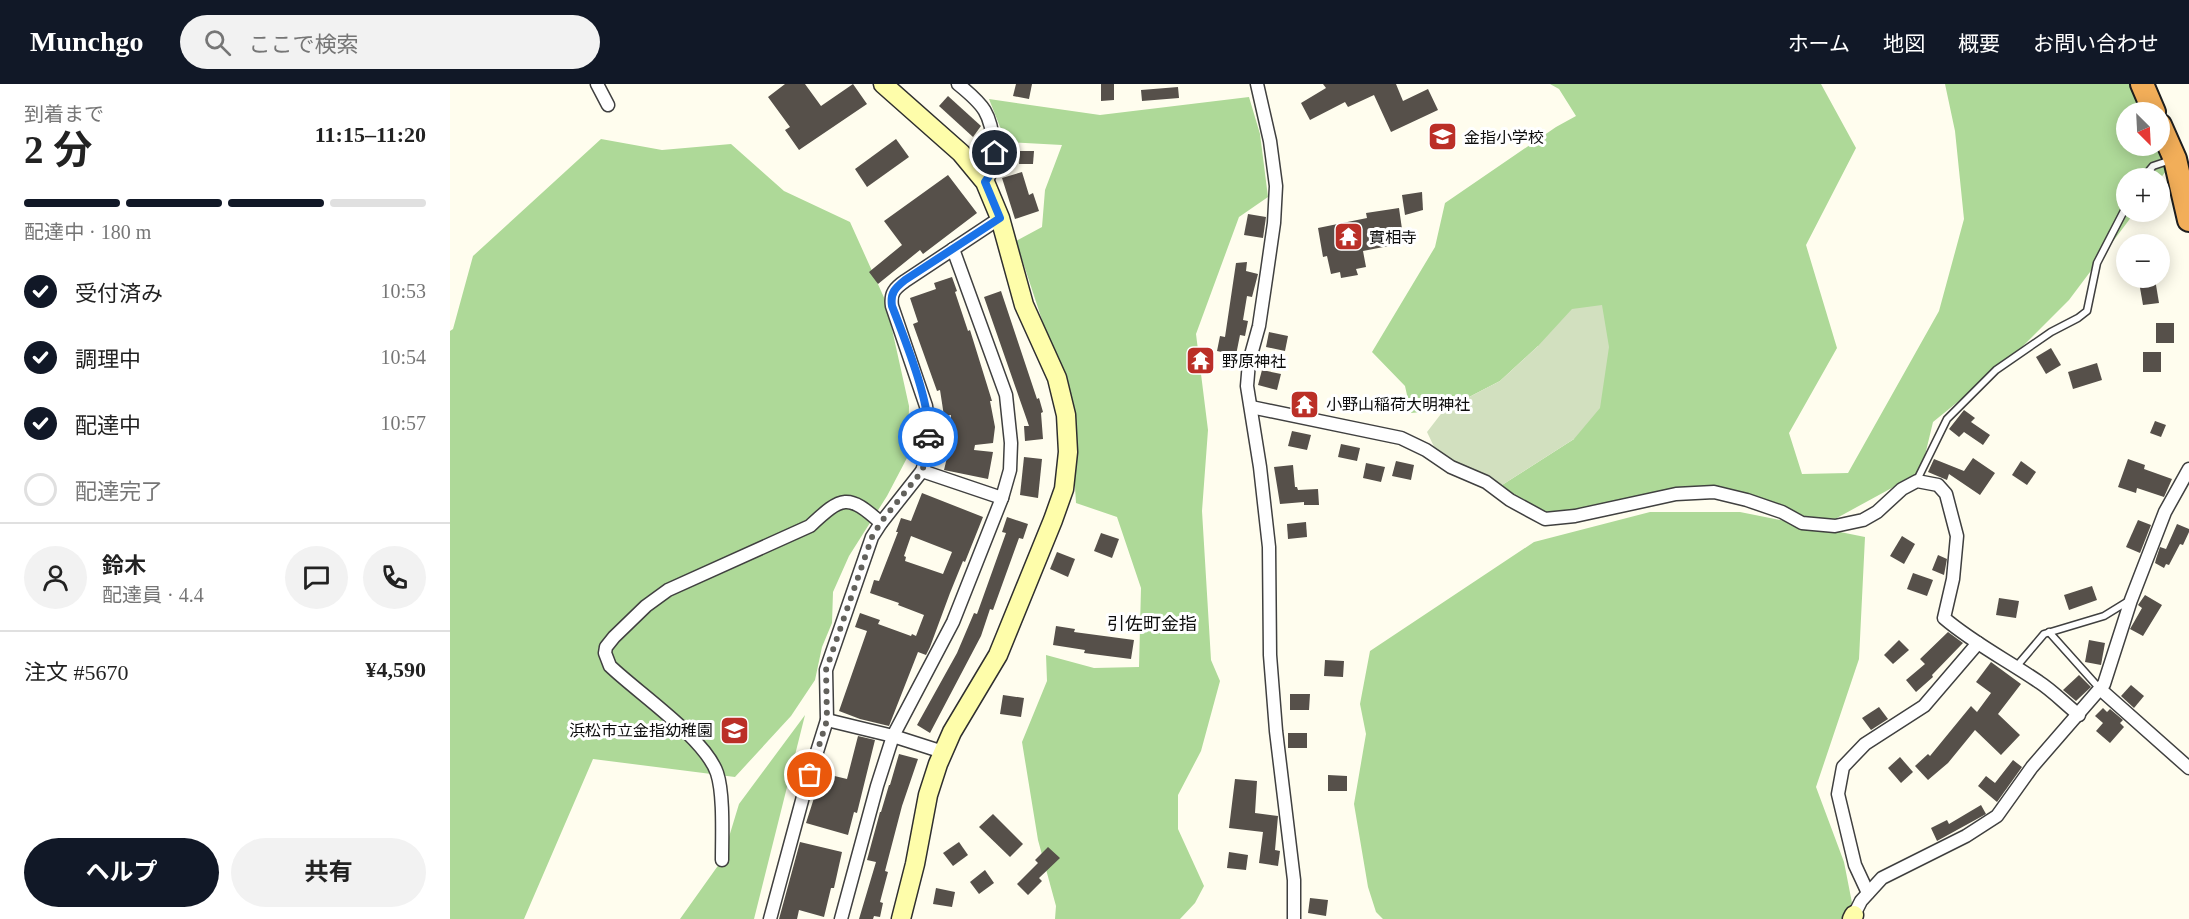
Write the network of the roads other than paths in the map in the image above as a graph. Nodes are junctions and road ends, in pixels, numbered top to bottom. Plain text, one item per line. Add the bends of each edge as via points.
1 (597, 84) edge
2 (883, 84) edge
3 (958, 84) edge
4 (1257, 84) edge
5 (2142, 84) edge
6 (2150, 102) edge
7 (608, 105) dead end
8 (2170, 139) edge
9 (2182, 156) edge
10 (2151, 168) edge
11 (985, 182) junction
12 (1000, 218) junction
13 (2189, 220) edge
14 (2118, 222) edge
15 (953, 249) junction
16 (1251, 407) junction
17 (2189, 469) edge
18 (922, 471) junction
19 (1917, 481) junction
20 (1002, 498) junction
21 (881, 522) junction
22 (2131, 600) junction
23 (2049, 632) junction
24 (1978, 643) junction
25 (2016, 667) junction
26 (2100, 689) junction
27 (2079, 715) junction
28 (827, 720) junction
29 (893, 736) junction
30 (943, 752) junction
31 (2189, 768) edge
32 (722, 860) dead end
33 (1868, 893) junction
34 (1853, 918) edge
35 (770, 919) edge
36 (841, 919) edge
37 (901, 919) edge
38 (1294, 919) edge

1 - 7 street
2 - 11 street via 961,153
3 - 11 street via 979,103 992,123 995,153
4 - 16 street via 1276,186 1266,283 1249,362 1247,386
5 - 6 highway
8 - 9 highway
9 - 10 lane
9 - 13 highway
11 - 12 street
12 - 15 street
12 - 30 street via 1024,306 1057,378 1066,415 1068,452 1064,489 998,655
14 - 19 lane via 2097,263 2087,311 2017,355 1947,419
15 - 18 street via 905,280 892,294 892,306 929,427
15 - 20 street via 1006,396 1010,470
16 - 19 street via 1401,438 1486,482 1545,519 1676,494 1714,492 1782,512 1802,523 1834,526 1863,520
16 - 38 street via 1269,547 1271,666 1294,880
17 - 22 street via 2165,512
18 - 20 street
18 - 21 street
19 - 24 street via 1938,485 1946,494 1957,536 1944,618
20 - 29 street via 953,622
21 - 28 street via 872,537 826,670
21 - 32 street via 861,505 839,504 810,526 668,590 646,606 606,647 610,666 707,753 717,773
22 - 23 lane via 2104,616
22 - 26 street
23 - 25 lane
23 - 26 lane
24 - 25 street
24 - 33 street via 1924,706 1865,744 1843,767 1838,794 1855,865
25 - 27 street
26 - 27 street
26 - 31 street
27 - 33 street via 2032,767 1997,816 1882,878
28 - 29 street
28 - 35 street
29 - 30 street
29 - 36 street
30 - 37 street via 928,795
33 - 34 street

